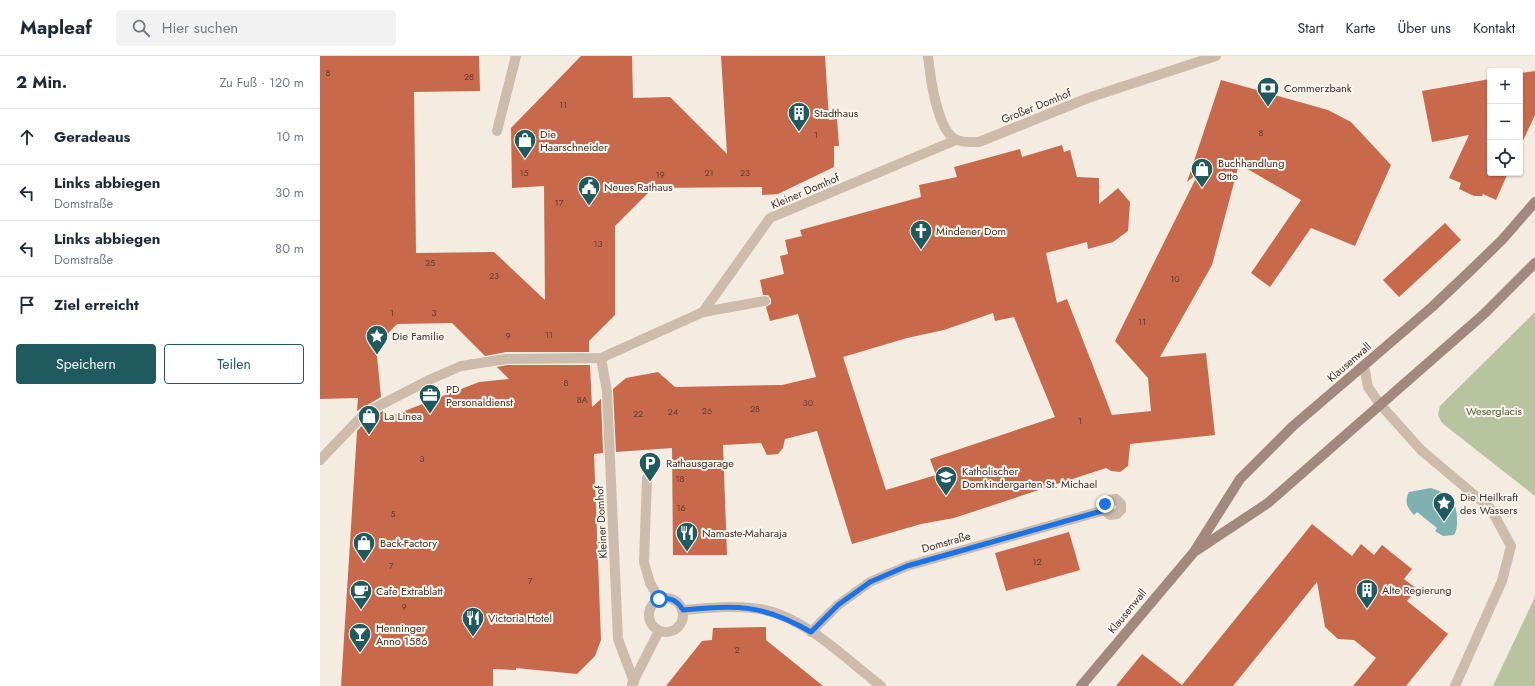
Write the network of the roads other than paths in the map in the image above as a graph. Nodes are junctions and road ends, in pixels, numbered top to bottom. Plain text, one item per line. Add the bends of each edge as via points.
1 (516, 56) edge
2 (928, 56) edge
3 (1213, 56) edge
4 (497, 131) dead end
5 (956, 140) junction
6 (1535, 202) edge
7 (1535, 263) edge
8 (765, 301) dead end
9 (703, 312) junction
10 (602, 358) junction
11 (1364, 366) junction
12 (1379, 403) junction
13 (320, 460) edge
14 (647, 478) dead end
15 (1105, 510) dead end
16 (1194, 552) junction
17 (659, 599) junction
18 (683, 610) junction
19 (659, 631) junction
20 (811, 632) junction
21 (632, 684) edge
22 (881, 686) edge
23 (1081, 686) edge
24 (1456, 686) edge

1 - 4 street
2 - 5 street via 931,84 937,106 945,126
3 - 5 street, Großer Domhof via 1088,98 979,142
5 - 9 street, Kleiner Domhof via 770,218
6 - 11 main road, Klausenwall via 1502,240 1468,273
7 - 12 main road, Klausenwall via 1484,314
8 - 9 street
9 - 10 street
10 - 13 street via 506,359 460,366 365,413
10 - 21 street, Kleiner Domhof via 607,392 618,639
11 - 12 street via 1368,387
11 - 16 main road, Klausenwall via 1293,426 1240,478
12 - 16 main road, Klausenwall via 1268,503
12 - 24 street via 1421,450 1491,509 1511,546 1502,581
14 - 17 street via 644,562 650,583
15 - 20 street, Domstraße via 907,566 870,582 838,605
16 - 23 main road, Klausenwall via 1166,582
17 - 18 street via 673,599
17 - 19 street via 648,615 653,628
18 - 19 street via 682,623 678,629 666,633
18 - 20 street via 728,606 762,610 790,620
19 - 21 street
20 - 22 street

